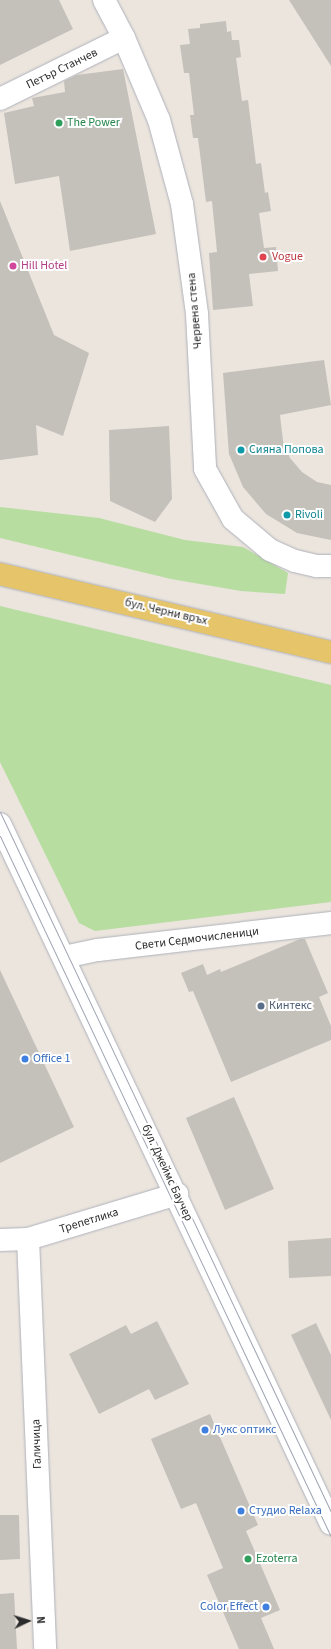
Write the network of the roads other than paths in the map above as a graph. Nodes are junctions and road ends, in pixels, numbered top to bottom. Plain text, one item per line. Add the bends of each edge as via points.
1 (104, 0) edge
2 (124, 38) junction
3 (0, 99) edge
4 (331, 566) edge
5 (0, 574) edge
6 (331, 652) edge
7 (0, 824) edge
8 (331, 923) edge
9 (64, 957) junction
10 (177, 1194) junction
11 (28, 1239) junction
12 (0, 1240) edge
13 (331, 1524) edge
14 (45, 1649) edge

1 - 2 street, Червена стена
2 - 3 street, Петър Станчев
2 - 4 street, Червена стена via 159,120 182,204 197,314 205,469 233,519 270,550 295,561
5 - 6 main road, бул. Черни връх
7 - 9 street, бул. Джеймс Баучер
8 - 9 street, Свети Седмочисленици
9 - 10 street, бул. Джеймс Баучер
10 - 11 street, Трепетлика
10 - 13 street, бул. Джеймс Баучер
11 - 12 street, Трепетлика
11 - 14 street, Галичица

